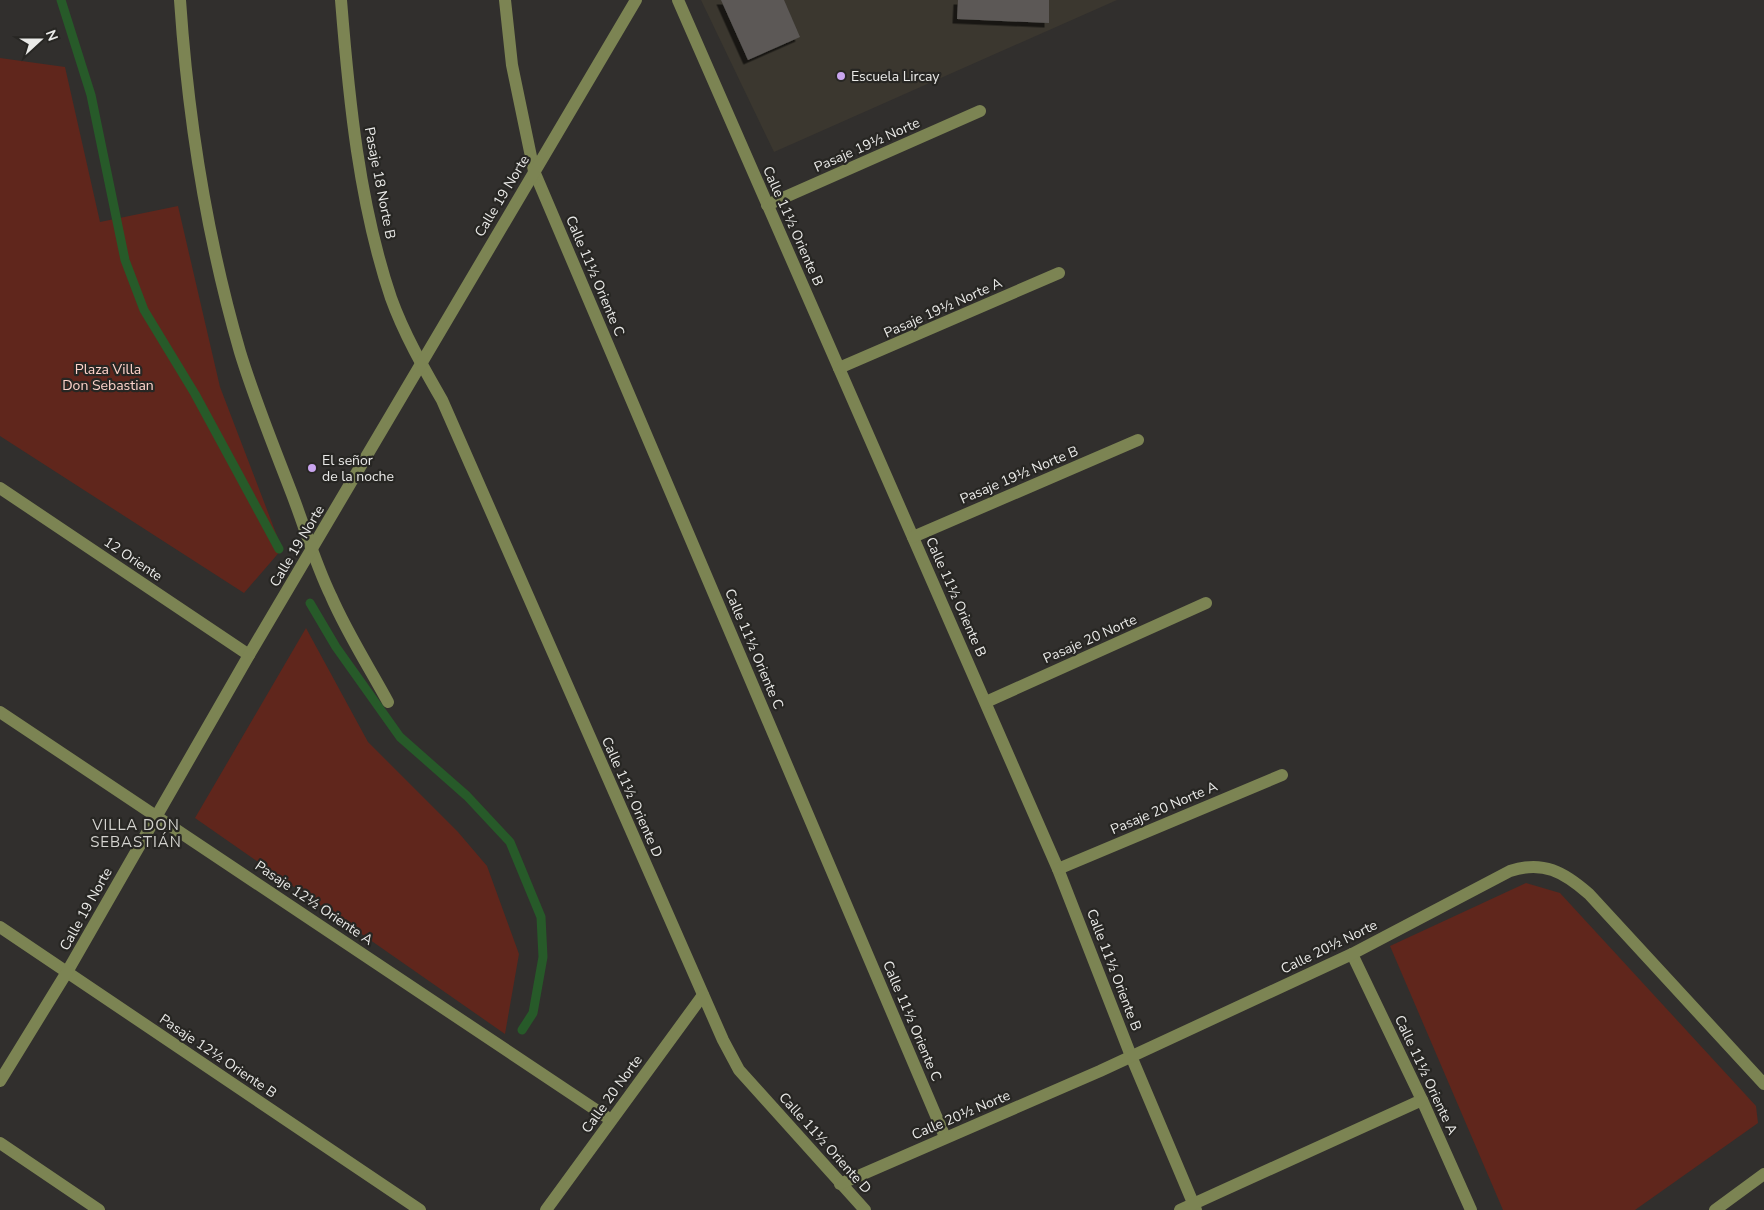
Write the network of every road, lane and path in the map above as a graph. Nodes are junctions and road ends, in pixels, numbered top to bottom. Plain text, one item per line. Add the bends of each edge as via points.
1 (180, 0) edge
2 (341, 0) edge
3 (505, 0) edge
4 (636, 0) edge
5 (678, 0) edge
6 (980, 111) dead end
7 (534, 171) junction
8 (767, 205) junction
9 (1059, 274) dead end
10 (420, 363) junction
11 (839, 368) junction
12 (1138, 440) dead end
13 (0, 488) edge
14 (913, 537) junction
15 (312, 552) junction
16 (1206, 603) dead end
17 (250, 655) junction
18 (388, 702) dead end
19 (986, 702) junction
20 (0, 712) edge
21 (1282, 775) dead end
22 (156, 816) junction
23 (1058, 869) junction
24 (0, 926) edge
25 (1352, 954) junction
26 (67, 972) junction
27 (703, 995) junction
28 (1131, 1056) junction
29 (0, 1081) edge
30 (1764, 1084) edge
31 (1422, 1100) junction
32 (611, 1120) junction
33 (945, 1138) junction
34 (0, 1143) edge
35 (1764, 1174) edge
36 (840, 1184) junction
37 (1195, 1207) edge
38 (99, 1210) edge
39 (420, 1210) edge
40 (546, 1210) edge
41 (865, 1210) edge
42 (1180, 1210) edge
43 (1471, 1210) edge
44 (1716, 1210) edge

1 - 15 street via 192,124 230,312 255,400
2 - 10 street, Pasaje 18 Norte B via 356,138 372,225 392,298
3 - 7 street, Calle 11½ Oriente C via 512,64
4 - 7 street, Calle 19 Norte
5 - 8 street, Calle 11½ Oriente B
6 - 8 street, Pasaje 19½ Norte
7 - 10 street, Calle 19 Norte
7 - 33 street, Calle 11½ Oriente C
8 - 11 street, Calle 11½ Oriente B
9 - 11 street, Pasaje 19½ Norte A
10 - 15 street, Calle 19 Norte
10 - 27 street, Calle 11½ Oriente D via 442,400
11 - 14 street, Calle 11½ Oriente B
12 - 14 street, Pasaje 19½ Norte B
13 - 17 street, 12 Oriente
14 - 19 street, Calle 11½ Oriente B
15 - 17 street, Calle 19 Norte
15 - 18 street via 332,598
16 - 19 street, Pasaje 20 Norte
17 - 22 street, Calle 19 Norte
19 - 23 street, Calle 11½ Oriente B
20 - 22 street, Pasaje 12½ Oriente A
21 - 23 street, Pasaje 20 Norte A
22 - 26 street, Calle 19 Norte
22 - 32 street, Pasaje 12½ Oriente A
23 - 28 street, Calle 11½ Oriente B
24 - 26 street, Pasaje 12½ Oriente B
25 - 28 street, Calle 20½ Norte
25 - 30 street, Calle 20½ Norte via 1510,871 1522,867 1548,867 1571,878 1589,894
25 - 31 street, Calle 11½ Oriente A
26 - 29 street, Calle 19 Norte
26 - 39 street, Pasaje 12½ Oriente B
27 - 32 street, Calle 20 Norte
27 - 36 street, Calle 11½ Oriente D via 739,1070
28 - 33 street, Calle 20½ Norte
28 - 37 street, Calle 11½ Oriente B
31 - 37 street
31 - 43 street, Calle 11½ Oriente A
32 - 40 street, Calle 20 Norte
33 - 36 street, Calle 20½ Norte
34 - 38 street
35 - 44 street
36 - 41 street, Calle 11½ Oriente D
37 - 42 street

